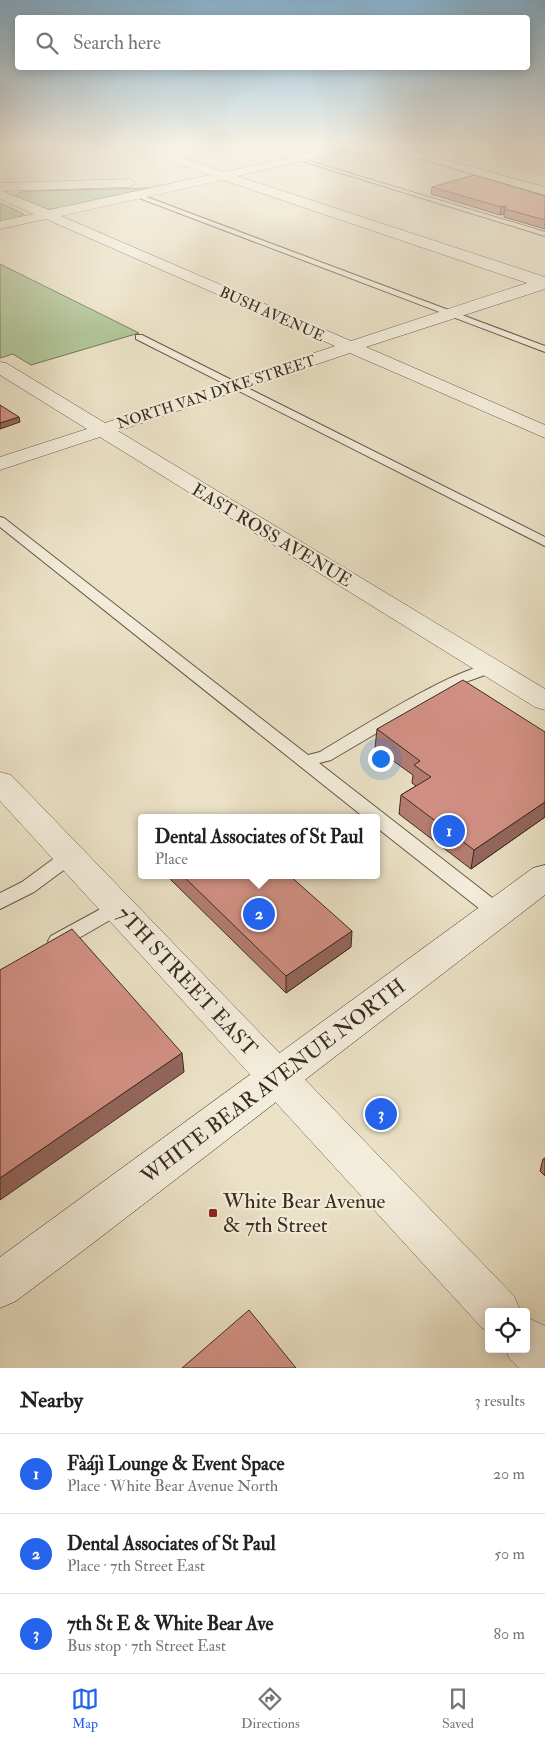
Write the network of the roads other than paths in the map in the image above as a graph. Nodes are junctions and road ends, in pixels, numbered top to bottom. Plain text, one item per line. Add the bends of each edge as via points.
1 (37, 210) edge
2 (66, 210) edge
3 (176, 210) edge
4 (325, 210) edge
5 (466, 210) edge
6 (47, 214) junction
7 (0, 225) edge
8 (545, 234) edge
9 (544, 283) edge
10 (450, 312) junction
11 (139, 337) dead end
12 (349, 348) junction
13 (545, 349) edge
14 (0, 367) edge
15 (235, 386) junction
16 (100, 430) junction
17 (545, 432) edge
18 (0, 464) edge
19 (0, 521) edge
20 (545, 542) edge
21 (491, 668) junction
22 (545, 701) edge
23 (305, 762) junction
24 (0, 782) edge
25 (372, 814) edge
26 (380, 821) edge
27 (70, 856) junction
28 (545, 877) edge
29 (0, 902) edge
30 (117, 907) junction
31 (497, 912) junction
32 (46, 948) edge
33 (278, 1078) junction
34 (0, 1285) edge
35 (494, 1308) edge
36 (530, 1345) edge
37 (545, 1361) edge

1 - 6 street, BUSH AVENUE
2 - 6 street
3 - 10 lane
4 - 9 street
5 - 8 lane
6 - 7 street
6 - 12 street, BUSH AVENUE
9 - 10 street, NORTH VAN DYKE STREET
10 - 12 street, NORTH VAN DYKE STREET
10 - 13 lane
11 - 15 lane
12 - 15 street, NORTH VAN DYKE STREET
12 - 17 street, BUSH AVENUE
14 - 16 street, EAST ROSS AVENUE
15 - 16 street, NORTH VAN DYKE STREET
15 - 20 lane
16 - 18 street, NORTH VAN DYKE STREET
16 - 21 street, EAST ROSS AVENUE
19 - 23 lane
21 - 22 street, EAST ROSS AVENUE
21 - 23 lane via 455,681 325,756
23 - 25 lane
24 - 27 street, 7TH STREET EAST
26 - 31 lane
27 - 29 lane via 28,887
27 - 30 street, 7TH STREET EAST
28 - 31 street, WHITE BEAR AVENUE NORTH
30 - 32 lane
30 - 33 street, 7TH STREET EAST
31 - 33 street, WHITE BEAR AVENUE NORTH
33 - 34 street, WHITE BEAR AVENUE NORTH
33 - 35 street, 7TH STREET EAST
36 - 37 street

